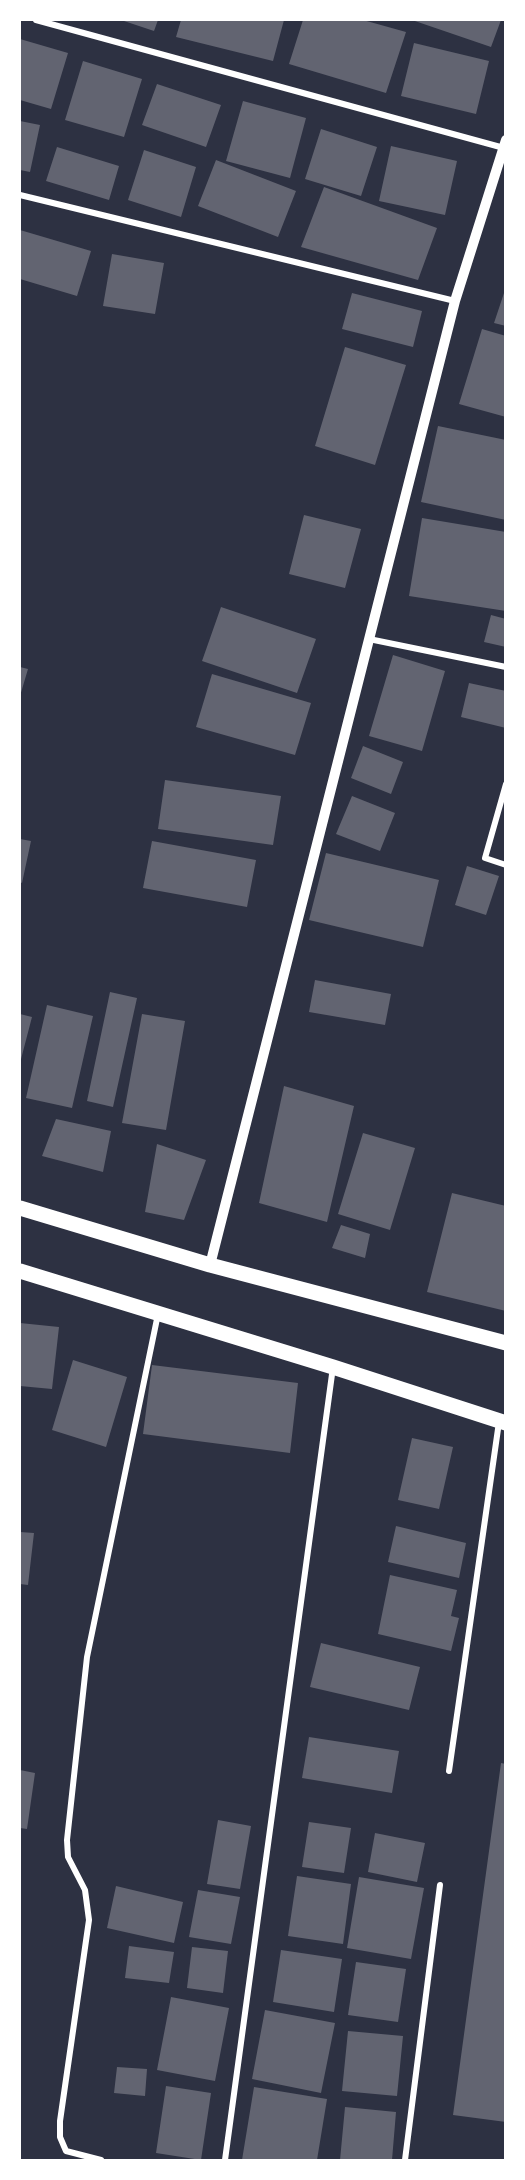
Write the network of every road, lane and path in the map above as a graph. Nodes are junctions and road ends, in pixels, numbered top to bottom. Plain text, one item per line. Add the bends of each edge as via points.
1 (36, 20) edge
2 (505, 144) edge
3 (20, 195) edge
4 (455, 301) junction
5 (369, 639) junction
6 (506, 667) edge
7 (506, 784) edge
8 (506, 865) edge
9 (20, 1208) edge
10 (210, 1265) junction
11 (20, 1271) edge
12 (158, 1314) junction
13 (506, 1343) edge
14 (333, 1367) junction
15 (502, 1422) edge
16 (449, 1771) dead end
17 (440, 1885) dead end
18 (101, 2160) edge
19 (225, 2160) edge
20 (405, 2160) edge

1 - 2 street
2 - 4 street
3 - 4 street
4 - 5 street
5 - 6 street
5 - 10 street
7 - 8 street via 485,858
9 - 10 main road
10 - 13 main road
11 - 12 main road
12 - 14 main road
12 - 18 street via 87,1657 67,1852 85,1890 89,1920 60,2137 66,2151
14 - 15 main road
14 - 19 street
15 - 16 street
17 - 20 street

